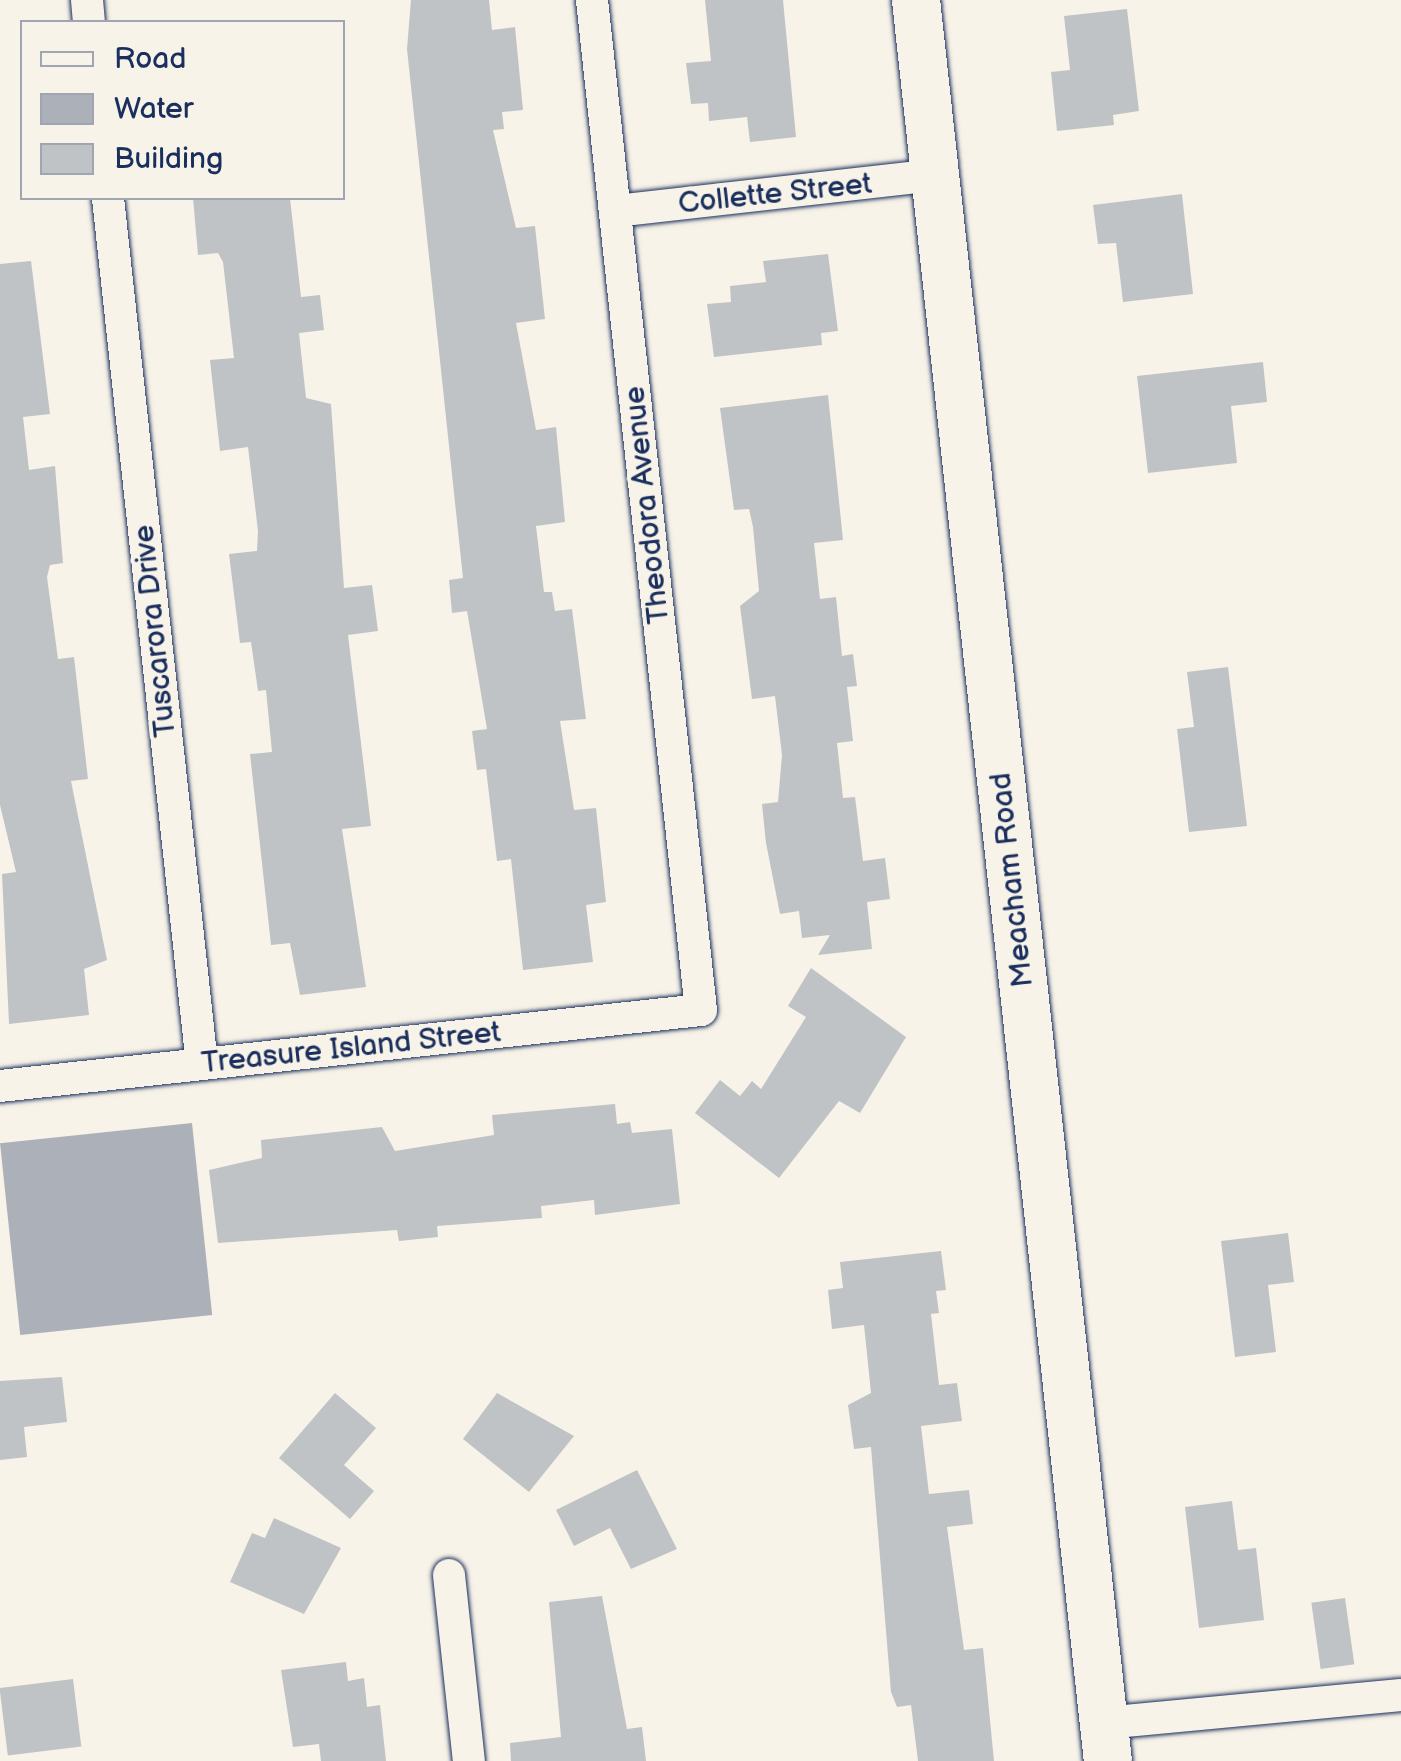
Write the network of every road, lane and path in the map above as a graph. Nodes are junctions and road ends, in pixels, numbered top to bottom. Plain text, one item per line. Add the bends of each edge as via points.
1 (592, 0) edge
2 (916, 0) edge
3 (936, 176) junction
4 (108, 200) edge
5 (615, 211) junction
6 (701, 1010) joint
7 (202, 1064) junction
8 (0, 1086) edge
9 (449, 1576) dead end
10 (1401, 1696) edge
11 (1106, 1742) edge
12 (469, 1761) edge

1 - 5 street, Theodora Avenue
2 - 3 street, Meacham Road
3 - 5 street, Collette Street
3 - 11 street, Meacham Road
4 - 7 street, Tuscarora Drive
5 - 6 street, Theodora Avenue
6 - 7 street, Treasure Island Street
7 - 8 street, Treasure Island Street
9 - 12 street
10 - 11 street

